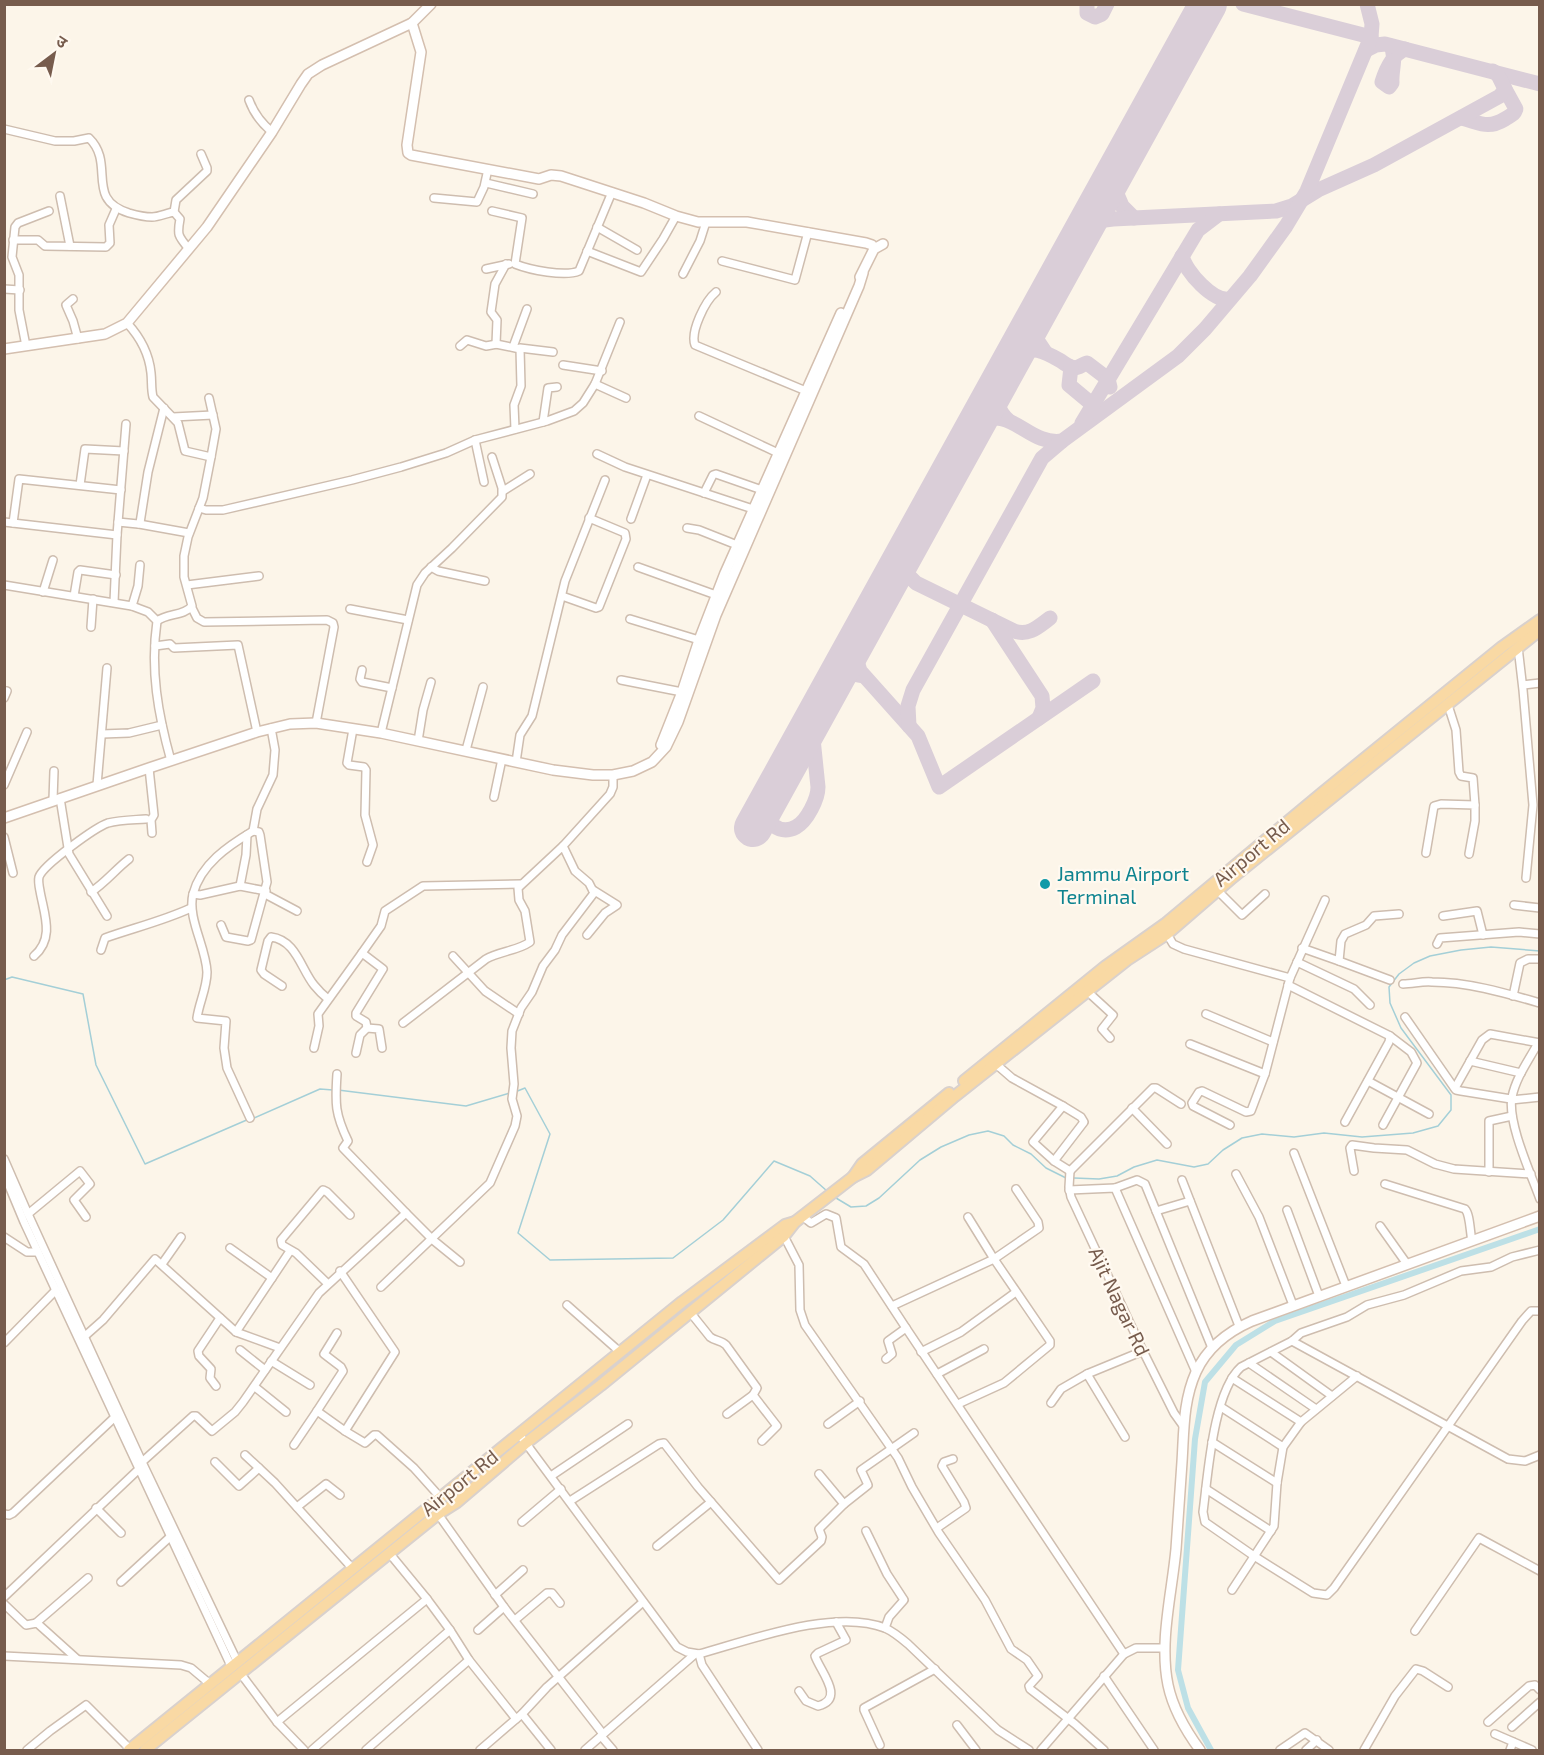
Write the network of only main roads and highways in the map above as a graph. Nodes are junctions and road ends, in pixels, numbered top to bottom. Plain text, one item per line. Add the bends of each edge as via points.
1 (1539, 620) edge
2 (1539, 630) edge
3 (850, 1179) junction
4 (799, 1219) junction
5 (522, 1438) junction
6 (129, 1750) edge
7 (145, 1750) edge

1 - 3 main road, Airport Rd via 1165,924 998,1052 862,1164
2 - 3 main road via 1167,934 1127,960 867,1170
3 - 4 main road
4 - 5 main road via 784,1236 601,1385
4 - 5 main road, Airport Rd via 785,1225 682,1302
5 - 6 main road, Airport Rd via 440,1497
5 - 7 main road via 457,1502

